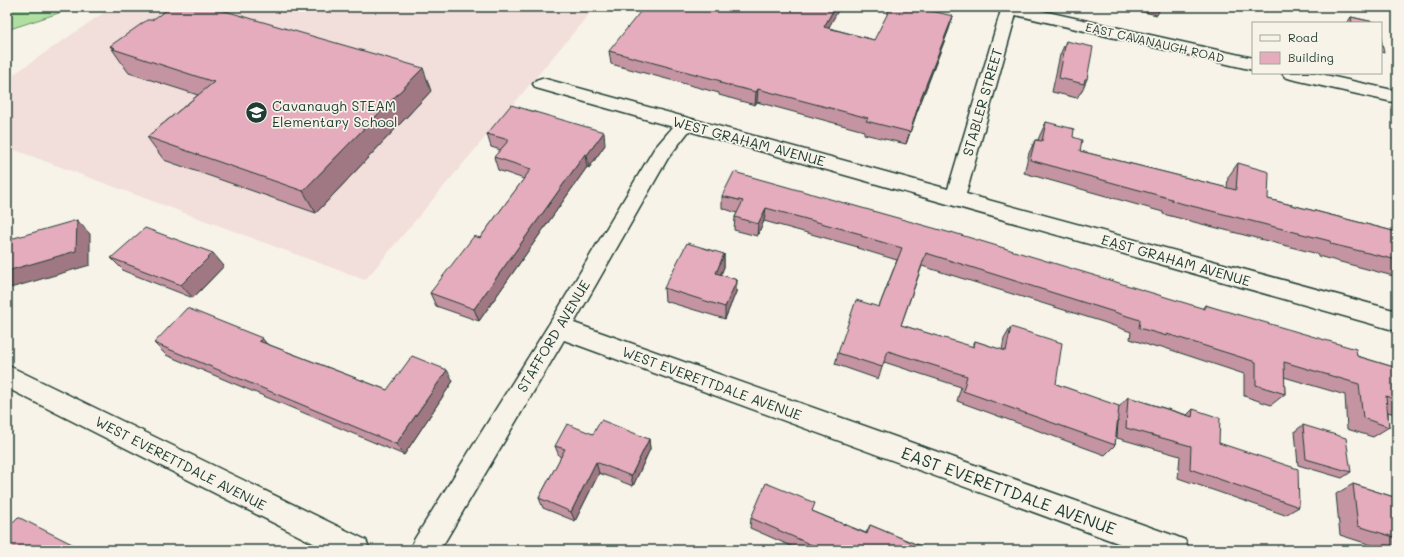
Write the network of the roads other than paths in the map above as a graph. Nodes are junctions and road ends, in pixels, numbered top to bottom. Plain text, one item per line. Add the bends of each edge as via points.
1 (1008, 7) edge
2 (1252, 64) edge
3 (1295, 74) edge
4 (542, 84) dead end
5 (1397, 97) edge
6 (685, 124) junction
7 (955, 198) junction
8 (1397, 321) edge
9 (559, 328) junction
10 (7, 376) edge
11 (866, 439) joint
12 (356, 550) edge
13 (424, 550) edge
14 (1175, 550) edge

1 - 2 street, EAST CAVANAUGH ROAD
1 - 7 street, STABLER STREET
3 - 5 street
4 - 6 street, WEST GRAHAM AVENUE
6 - 7 street, WEST GRAHAM AVENUE
6 - 9 street, STAFFORD AVENUE via 661,154
7 - 8 street, EAST GRAHAM AVENUE
9 - 11 street, WEST EVERETTDALE AVENUE
9 - 13 street, STAFFORD AVENUE
10 - 12 street, WEST EVERETTDALE AVENUE
11 - 14 street, EAST EVERETTDALE AVENUE

